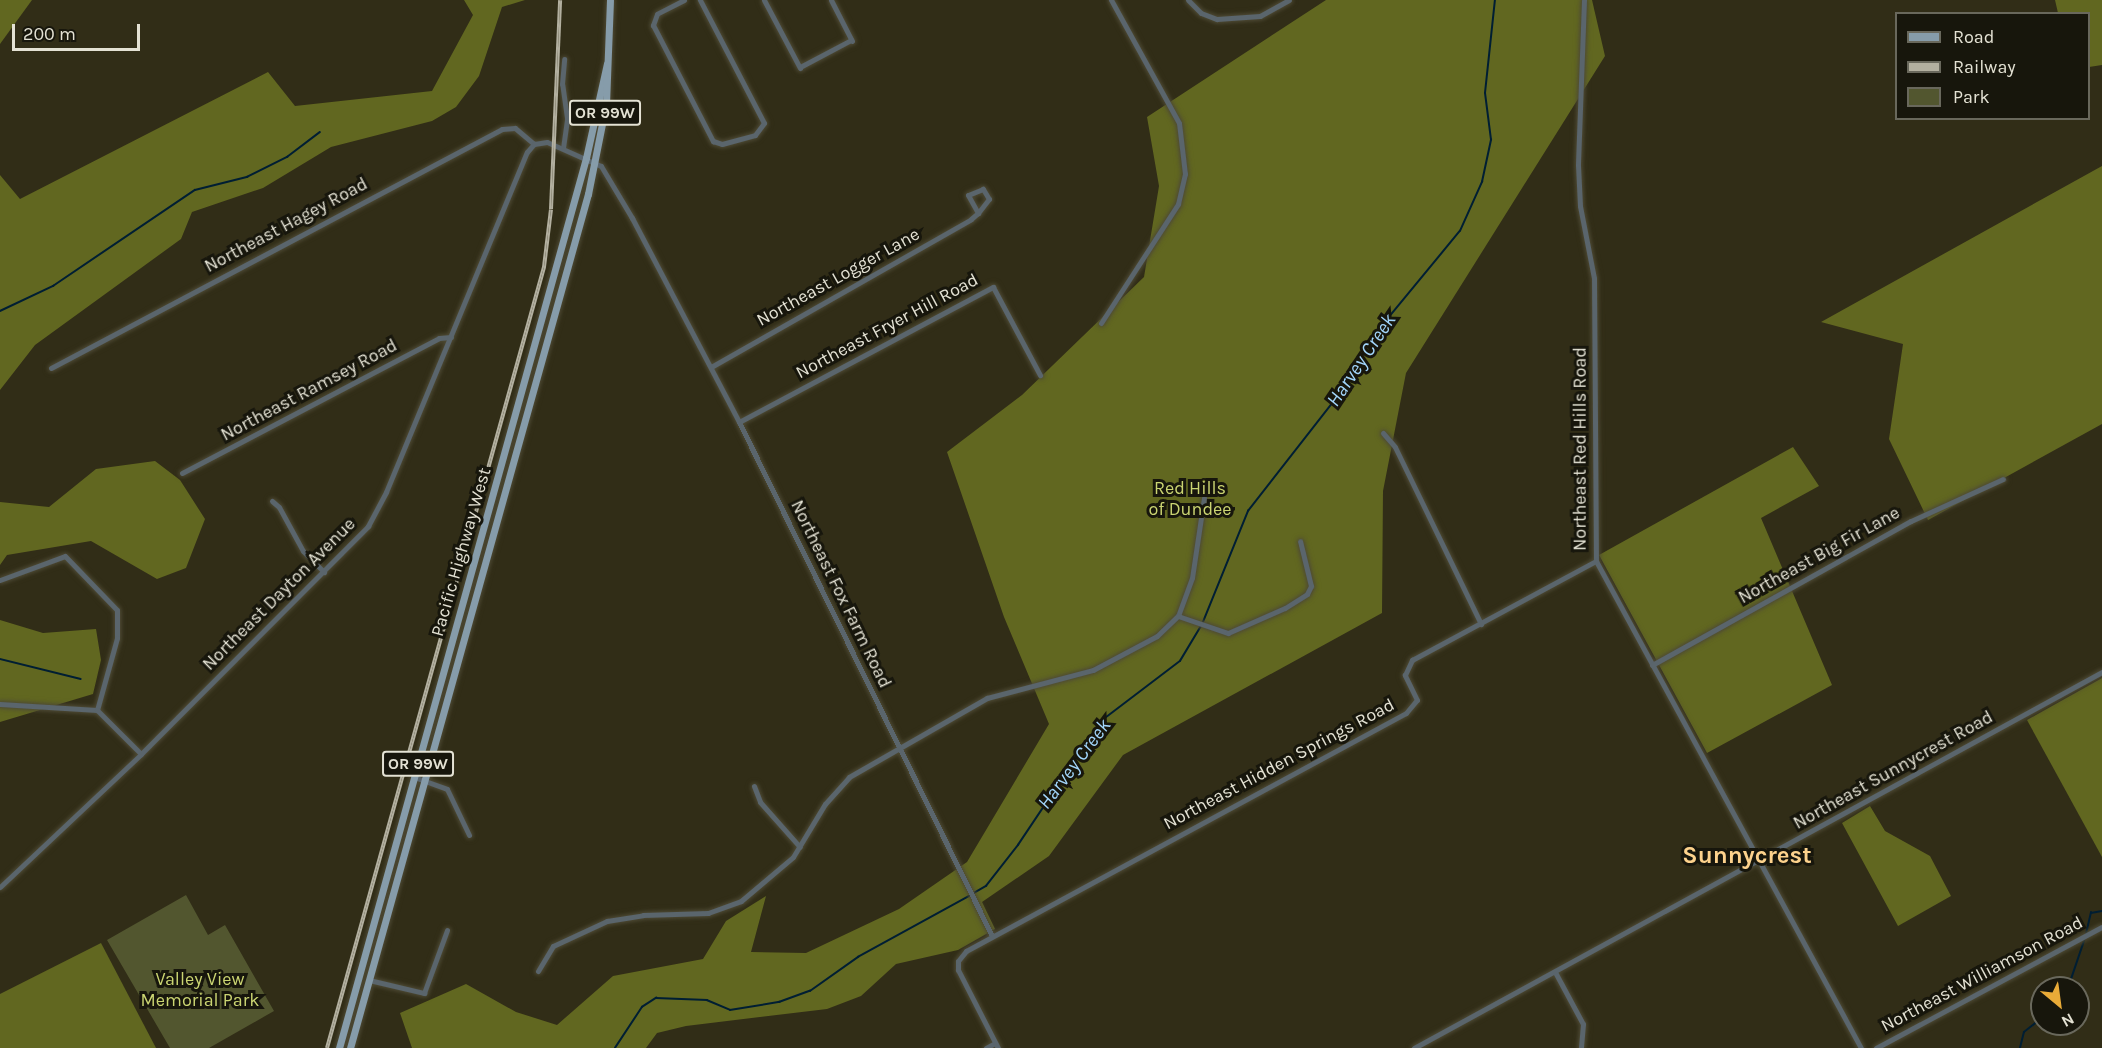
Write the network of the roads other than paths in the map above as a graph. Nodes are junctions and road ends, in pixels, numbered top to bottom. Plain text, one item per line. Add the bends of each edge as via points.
1 (610, 0) edge
2 (684, 0) edge
3 (700, 0) edge
4 (764, 0) edge
5 (831, 0) edge
6 (1111, 0) edge
7 (1188, 0) edge
8 (1289, 0) edge
9 (1584, 0) edge
10 (564, 59) dead end
11 (607, 63) junction
12 (534, 144) junction
13 (563, 148) junction
14 (586, 158) junction
15 (596, 162) junction
16 (978, 213) junction
17 (1101, 323) dead end
18 (451, 337) junction
19 (711, 367) junction
20 (51, 368) dead end
21 (1040, 375) dead end
22 (739, 422) junction
23 (1383, 433) dead end
24 (182, 473) dead end
25 (2003, 479) dead end
26 (1204, 498) dead end
27 (272, 501) dead end
28 (1300, 541) dead end
29 (1596, 561) junction
30 (324, 572) junction
31 (0, 580) edge
32 (1178, 616) junction
33 (1481, 624) junction
34 (1652, 665) junction
35 (2102, 672) edge
36 (0, 704) edge
37 (97, 710) junction
38 (900, 746) junction
39 (141, 754) junction
40 (414, 777) junction
41 (424, 780) junction
42 (754, 786) dead end
43 (470, 835) dead end
44 (800, 847) junction
45 (1759, 861) junction
46 (0, 886) edge
47 (2102, 927) edge
48 (447, 930) dead end
49 (992, 936) junction
50 (538, 971) dead end
51 (1555, 972) junction
52 (369, 980) junction
53 (997, 1045) edge
54 (339, 1048) edge
55 (350, 1048) edge
56 (986, 1048) edge
57 (1414, 1048) edge
58 (1581, 1048) edge
59 (1861, 1048) edge
60 (1876, 1048) edge

1 - 11 main road, Pacific Highway West / OR 99W
2 - 3 street via 657,14 653,25 718,145 755,135 764,123
4 - 5 street via 800,68 852,40
6 - 17 street via 1182,130 1185,174 1178,204
7 - 8 street via 1217,19 1260,16
9 - 29 street, Northeast Red Hills Road via 1578,165 1580,206 1594,270
10 - 13 street via 562,84 567,118
11 - 14 main road, Pacific Highway West / OR 99W
11 - 15 main road, Pacific Highway West / OR 99W via 606,104
12 - 13 street via 547,142
12 - 18 street, Northeast Dayton Avenue
12 - 20 street, Northeast Hagey Road via 515,128 502,129
13 - 14 street
14 - 15 street
14 - 40 main road, Pacific Highway West / OR 99W
15 - 19 street, Northeast Fox Farm Road via 632,218
15 - 41 main road, Pacific Highway West / OR 99W
16 - 16 street via 990,199 983,189 968,195
16 - 19 street, Northeast Logger Lane
18 - 24 street, Northeast Ramsey Road via 440,338
18 - 30 street, Northeast Dayton Avenue via 372,519
19 - 22 street, Northeast Fox Farm Road
21 - 22 street, Northeast Fryer Hill Road via 993,287
22 - 38 street, Northeast Fox Farm Road
23 - 33 street via 1395,447
25 - 34 street, Northeast Big Fir Lane via 1911,521
26 - 32 street via 1192,578
27 - 30 street via 303,551
28 - 32 street via 1310,577 1308,592 1236,632 1220,632
29 - 33 street, Northeast Hidden Springs Road
29 - 34 street, Northeast Red Hills Road
30 - 39 street, Northeast Dayton Avenue
31 - 37 street via 65,555 117,610 117,638
32 - 38 street via 1157,636 1102,665 987,698
33 - 49 street, Northeast Hidden Springs Road via 1409,663 1406,678 1417,700 1408,712
34 - 45 street, Northeast Red Hills Road
35 - 45 street, Northeast Sunnycrest Road
36 - 37 street
37 - 39 street
38 - 44 street via 847,778 825,804
38 - 49 street, Northeast Fox Farm Road
39 - 46 street, Northeast Dayton Avenue
40 - 41 street
40 - 54 main road, Pacific Highway West / OR 99W
41 - 43 street via 447,789
41 - 52 main road, Pacific Highway West / OR 99W
42 - 44 street via 760,802
44 - 50 street via 774,875 728,908 607,921 553,946
45 - 51 street, Northeast Sunnycrest Road
45 - 59 street, Northeast Red Hills Road
47 - 60 street, Northeast Williamson Road
48 - 52 street via 424,993
49 - 53 street via 966,951 957,965
51 - 57 street, Northeast Sunnycrest Road
51 - 58 street via 1582,1020
52 - 55 main road, Pacific Highway West / OR 99W
53 - 56 street

